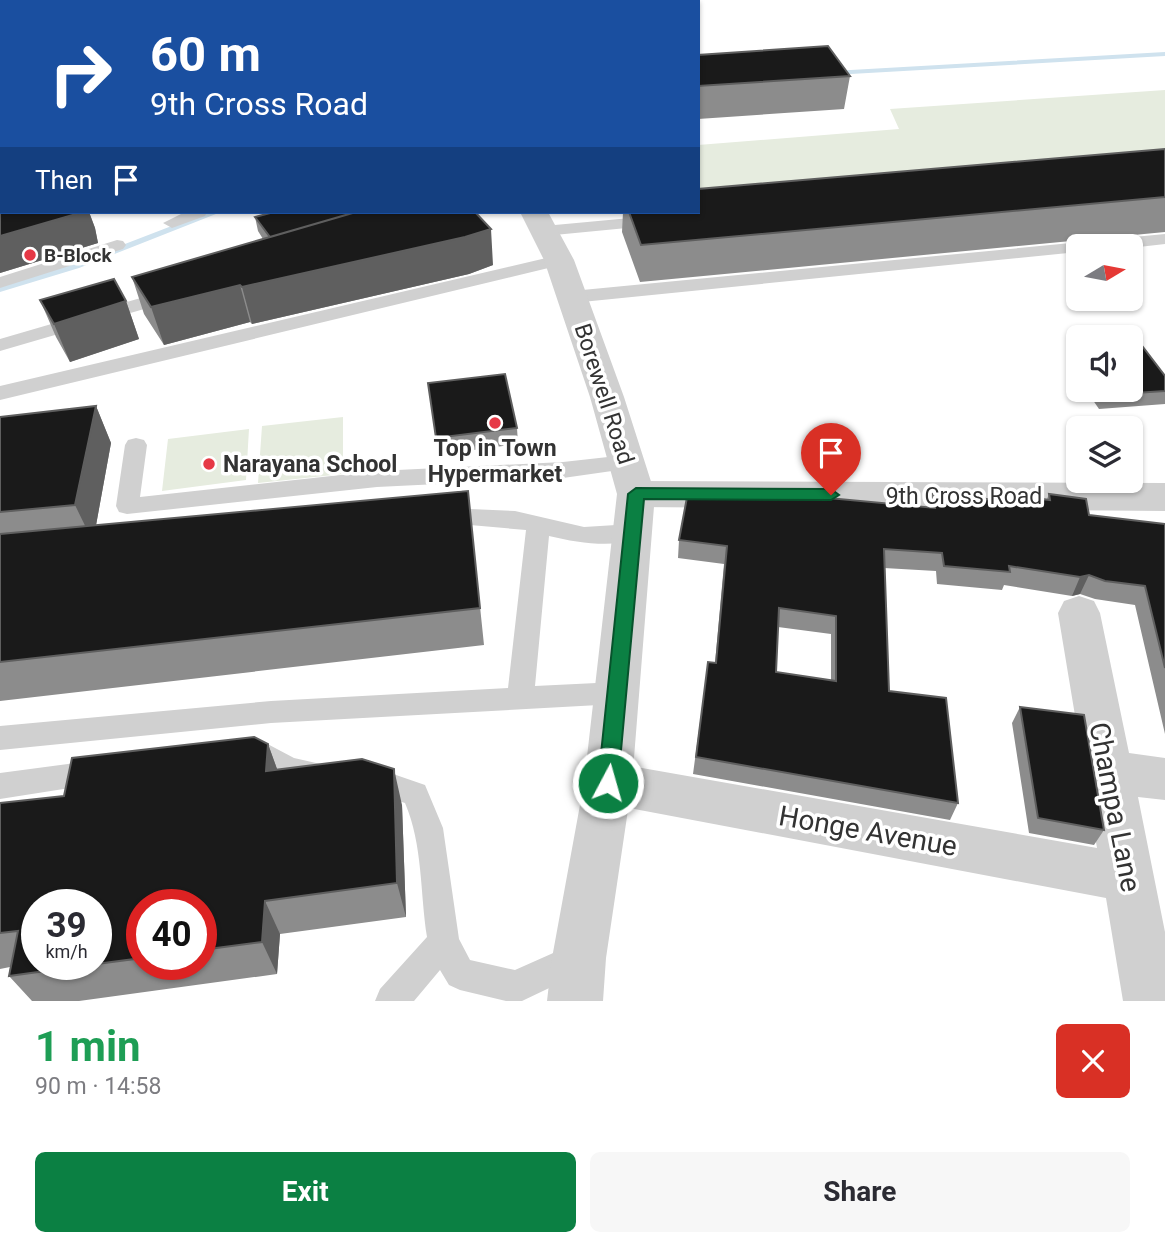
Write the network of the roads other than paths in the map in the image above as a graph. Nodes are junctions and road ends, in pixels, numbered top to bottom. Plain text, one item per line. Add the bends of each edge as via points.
1 (194, 214) edge
2 (667, 220) edge
3 (173, 223) dead end
4 (1165, 239) edge
5 (1143, 241) edge
6 (117, 246) dead end
7 (1066, 247) edge
8 (552, 250) edge
9 (0, 283) edge
10 (186, 290) edge
11 (0, 345) edge
12 (0, 393) edge
13 (136, 445) dead end
14 (631, 496) junction
15 (1165, 497) edge
16 (415, 522) edge
17 (538, 524) junction
18 (1079, 613) dead end
19 (617, 693) junction
20 (520, 699) junction
21 (0, 738) edge
22 (219, 758) edge
23 (123, 770) edge
24 (1108, 772) junction
25 (1165, 779) edge
26 (608, 783) junction
27 (0, 786) edge
28 (1129, 878) junction
29 (443, 942) junction
30 (579, 958) junction
31 (393, 1001) edge
32 (575, 1001) edge
33 (1151, 1001) edge

1 - 3 lane
2 - 8 lane
4 - 5 lane
6 - 9 lane
7 - 8 lane
8 - 12 lane
8 - 14 street, Borewell Road via 607,397
10 - 11 lane
13 - 14 lane via 127,506 377,479 563,470
14 - 15 street, 9th Cross Road
14 - 17 lane via 584,536
14 - 19 street, Borewell Road
16 - 17 lane via 495,517
17 - 20 lane
18 - 24 street, Champa Lane
19 - 20 lane
19 - 26 street, Borewell Road
20 - 21 lane via 271,712
22 - 29 lane via 260,752 288,769 368,778 415,794 425,813
23 - 27 lane
24 - 25 street
24 - 28 street, Champa Lane
26 - 28 street, Honge Avenue
26 - 30 street, Borewell Road
28 - 33 street, Champa Lane
29 - 30 lane via 460,974 516,987
29 - 31 lane
30 - 32 street, Borewell Road

